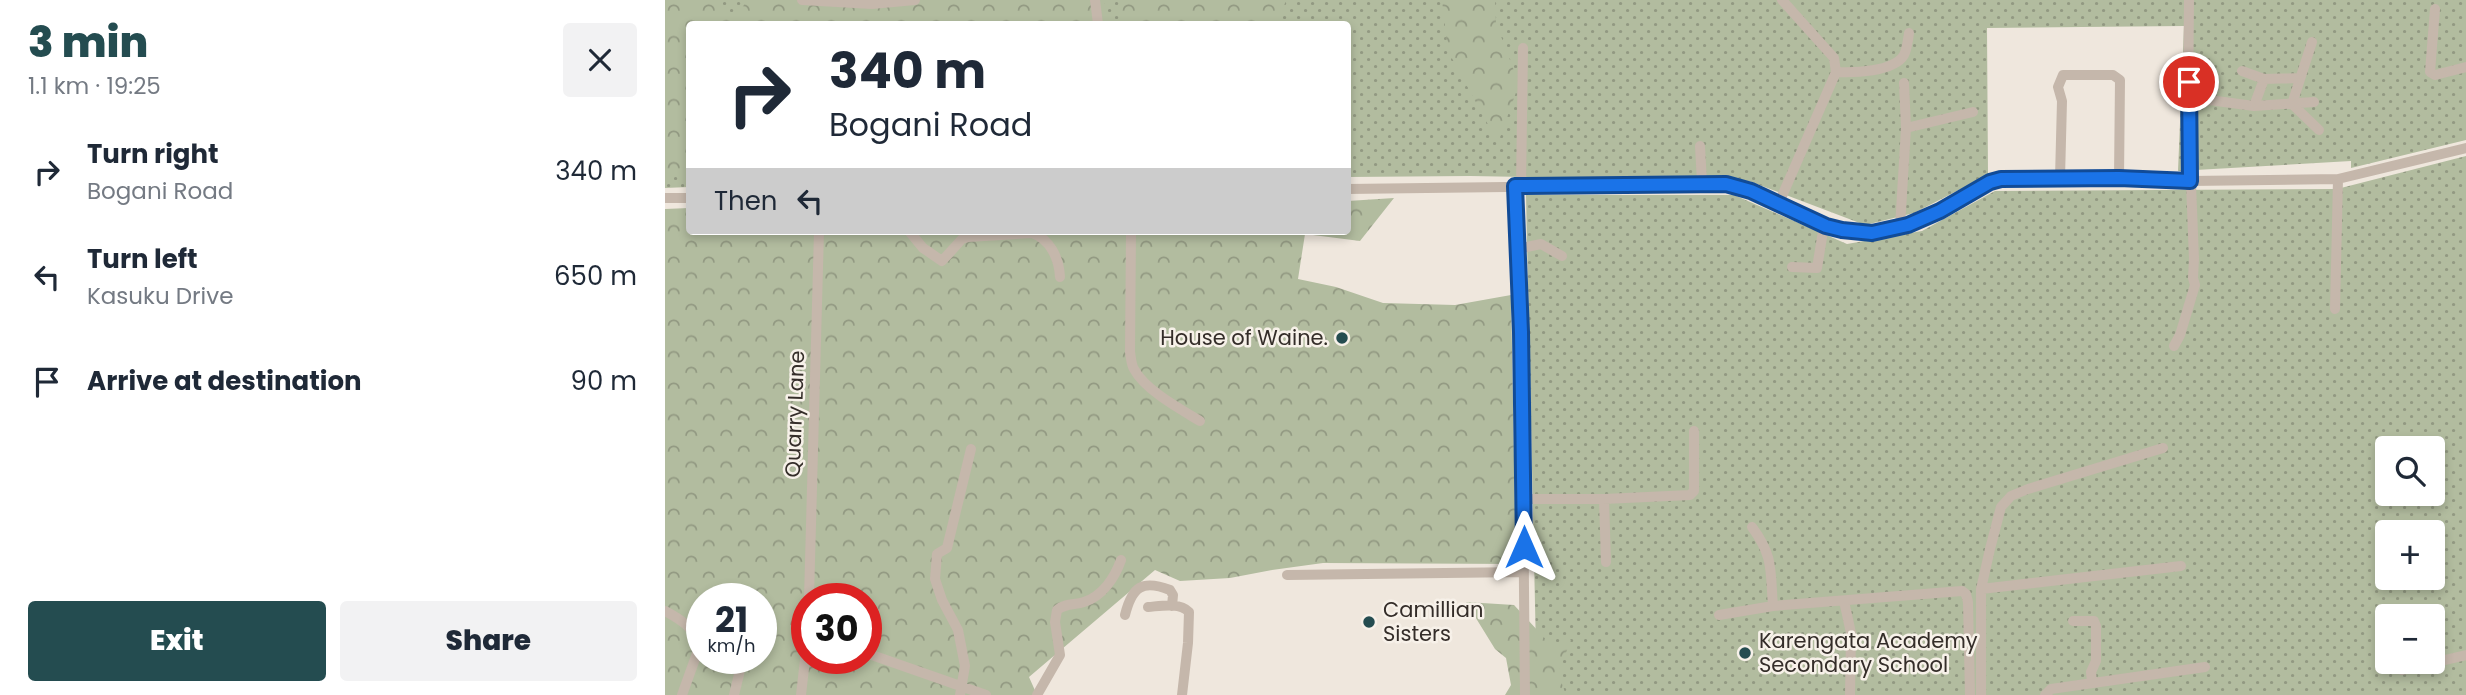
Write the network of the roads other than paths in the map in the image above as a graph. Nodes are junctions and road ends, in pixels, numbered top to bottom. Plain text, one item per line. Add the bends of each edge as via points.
1 (802, 0) edge
2 (915, 0) edge
3 (1095, 0) edge
4 (1781, 0) edge
5 (2189, 0) edge
6 (2435, 9) dead end
7 (1098, 21) edge
8 (1909, 33) dead end
9 (2312, 42) dead end
10 (1523, 48) dead end
11 (2466, 67) edge
12 (2242, 71) dead end
13 (1836, 72) junction
14 (2300, 78) junction
15 (2264, 79) junction
16 (1904, 83) dead end
17 (2314, 102) dead end
18 (2292, 104) junction
19 (2254, 106) junction
20 (2188, 109) junction
21 (1973, 112) dead end
22 (1906, 128) junction
23 (2319, 130) dead end
24 (1700, 146) dead end
25 (2466, 148) edge
26 (2060, 178) junction
27 (2119, 178) junction
28 (2338, 178) junction
29 (2190, 181) junction
30 (1702, 183) junction
31 (1518, 186) junction
32 (1351, 189) edge
33 (665, 198) edge
34 (686, 198) edge
35 (1779, 203) junction
36 (1824, 225) junction
37 (1900, 227) junction
38 (819, 235) edge
39 (912, 235) edge
40 (1000, 235) edge
41 (1038, 235) edge
42 (1131, 235) edge
43 (1518, 249) junction
44 (1562, 256) dead end
45 (1792, 267) dead end
46 (1060, 277) dead end
47 (2335, 309) dead end
48 (2174, 346) dead end
49 (1200, 421) dead end
50 (1694, 431) dead end
51 (2164, 448) dead end
52 (971, 449) dead end
53 (1524, 499) junction
54 (1604, 499) junction
55 (1752, 527) dead end
56 (1121, 560) dead end
57 (1606, 562) dead end
58 (2181, 566) dead end
59 (1524, 572) junction
60 (1287, 575) dead end
61 (809, 583) edge
62 (1982, 589) junction
63 (1845, 601) junction
64 (1172, 606) junction
65 (1773, 606) junction
66 (1148, 607) dead end
67 (665, 611) edge
68 (1125, 615) dead end
69 (1719, 615) dead end
70 (2073, 621) dead end
71 (2466, 655) edge
72 (882, 659) edge
73 (2445, 660) edge
74 (2205, 667) dead end
75 (739, 674) edge
76 (803, 674) edge
77 (2092, 682) junction
78 (961, 691) edge
79 (682, 695) edge
80 (734, 695) edge
81 (801, 695) edge
82 (986, 695) edge
83 (1037, 695) edge
84 (1182, 695) edge
85 (1525, 695) edge
86 (1850, 695) edge
87 (1970, 695) edge
88 (1981, 695) edge
89 (2045, 695) edge

1 - 2 street via 872,4
3 - 7 street
4 - 13 street via 1834,58
5 - 20 street
6 - 11 street via 2430,72 2435,75
8 - 13 street via 1900,60 1882,68
9 - 14 street
10 - 31 street
12 - 15 street
13 - 35 street
14 - 15 street
14 - 18 street
15 - 19 street
16 - 22 street
17 - 18 street
18 - 19 street
18 - 23 street
19 - 20 street via 2209,100
20 - 29 street
21 - 22 street
22 - 37 street
24 - 30 street
25 - 28 street
26 - 27 street
26 - 27 street via 2062,101 2058,87 2063,75 2113,75 2120,80
26 - 37 street via 1990,182 1940,211
27 - 29 street
28 - 29 street
28 - 47 street
29 - 48 street via 2195,285
30 - 31 street
30 - 35 street via 1737,186
31 - 32 street
31 - 43 street
33 - 34 street
35 - 36 street
36 - 37 street via 1858,233
36 - 45 street via 1817,268
38 - 61 street, Quarry Lane
39 - 40 street via 941,261 962,239
41 - 46 street via 1054,253
42 - 49 street via 1132,366 1165,399
43 - 44 street via 1541,244
43 - 53 street
50 - 54 street via 1692,493
51 - 62 street via 2011,496 1998,514
52 - 78 street via 947,548 937,554 935,579 958,630 965,666
53 - 54 street
53 - 59 street
54 - 57 street
55 - 65 street via 1769,556
56 - 83 street via 1116,575 1092,598 1057,610 1059,655
58 - 62 street
59 - 60 street
59 - 85 street
62 - 88 street
63 - 65 street
63 - 86 street via 1851,633
63 - 87 street via 1966,594
64 - 66 street
64 - 68 street via 1170,590 1145,586 1131,595
64 - 84 street via 1189,611
65 - 69 street
67 - 79 street via 684,621 700,645
70 - 77 street via 2094,621 2096,626
71 - 73 street
72 - 78 street
74 - 77 street
75 - 80 street
76 - 81 street
77 - 89 street via 2051,689
78 - 82 street

